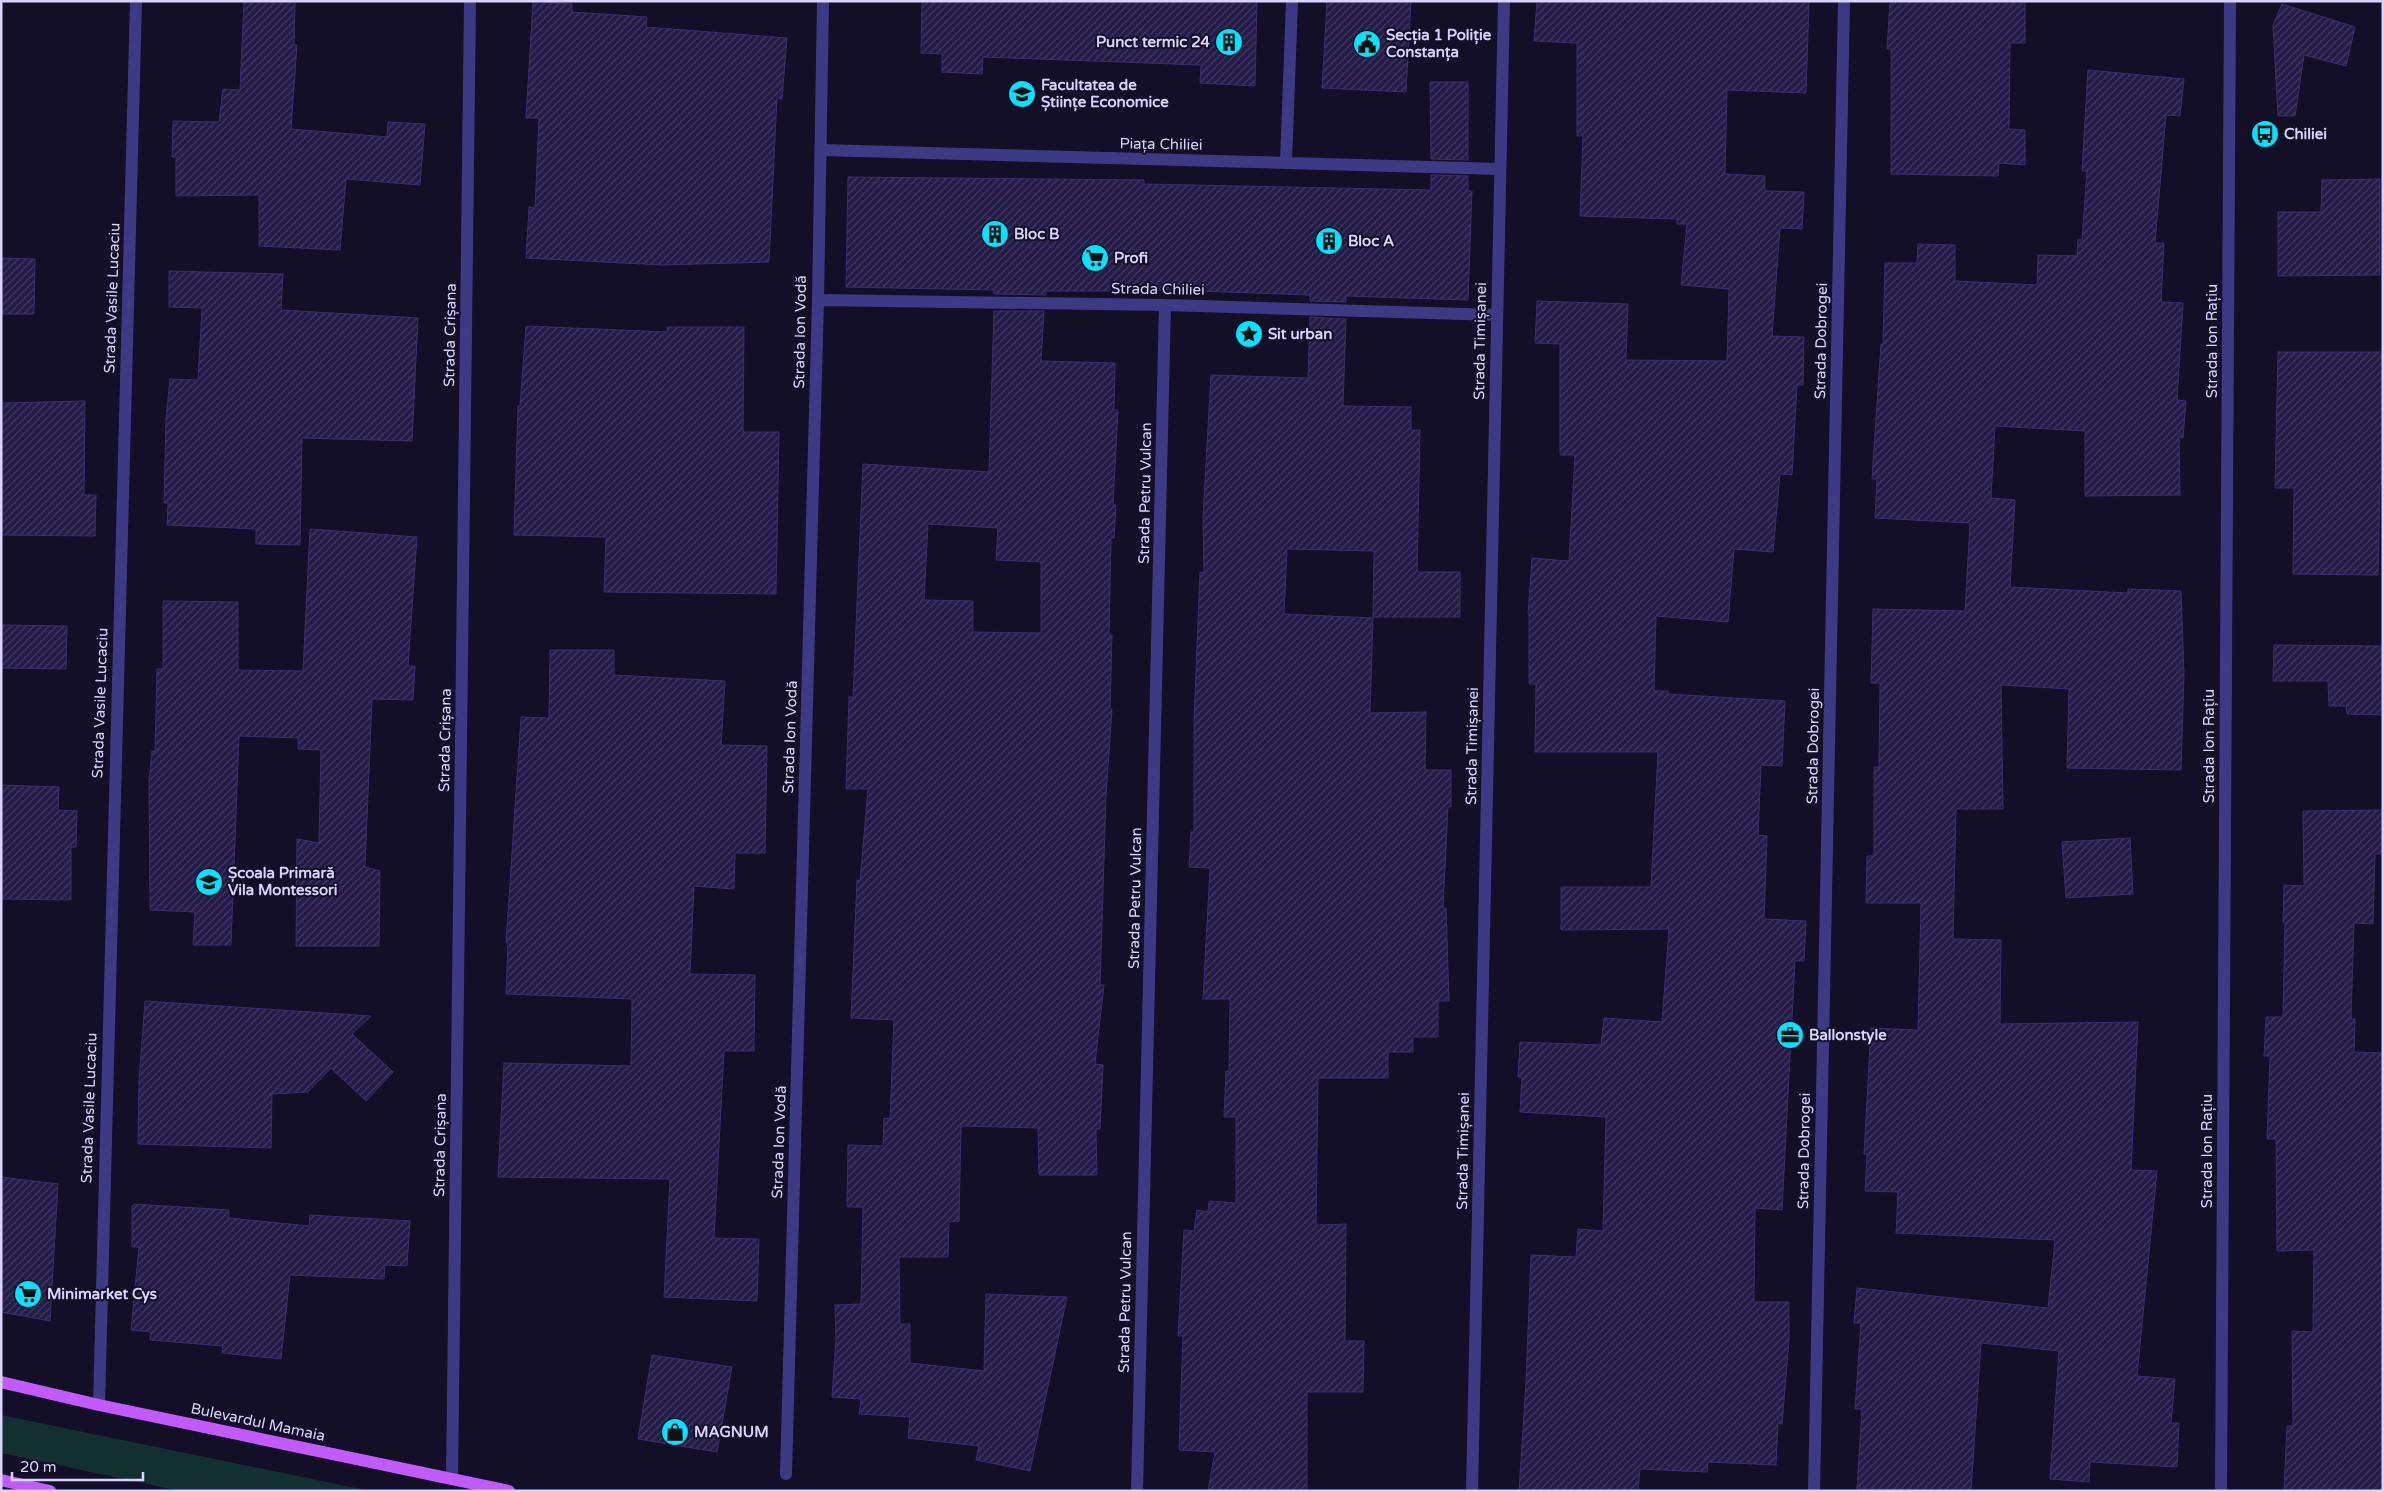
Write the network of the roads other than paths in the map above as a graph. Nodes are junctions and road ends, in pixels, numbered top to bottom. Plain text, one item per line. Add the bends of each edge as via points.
1 (136, 1) edge
2 (470, 1) edge
3 (823, 1) edge
4 (1292, 1) edge
5 (1504, 1) edge
6 (1844, 1) edge
7 (2230, 1) edge
8 (821, 150) junction
9 (1286, 162) junction
10 (1500, 169) junction
11 (818, 300) junction
12 (1166, 305) junction
13 (1497, 315) junction
14 (1, 1382) edge
15 (98, 1405) junction
16 (786, 1474) dead end
17 (452, 1479) junction
18 (1, 1480) edge
19 (50, 1491) edge
20 (509, 1491) edge
21 (1137, 1491) edge
22 (1472, 1491) edge
23 (1814, 1491) edge
24 (2221, 1491) edge

1 - 15 street, Strada Vasile Lucaciu
2 - 17 street, Strada Crișana
3 - 8 street, Strada Ion Vodă
4 - 9 street
5 - 10 street, Strada Timișanei
6 - 23 street, Strada Dobrogei
7 - 24 street, Strada Ion Rațiu
8 - 9 street, Piața Chiliei
8 - 11 street, Strada Ion Vodă
9 - 10 street, Piața Chiliei
10 - 13 street, Strada Timișanei
11 - 12 street, Strada Chiliei
11 - 16 street, Strada Ion Vodă
12 - 13 street, Strada Chiliei
12 - 21 street, Strada Petru Vulcan
13 - 22 street, Strada Timișanei
14 - 15 main road, Bulevardul Mamaia
15 - 17 main road, Bulevardul Mamaia
17 - 20 main road, Bulevardul Mamaia
18 - 19 main road

